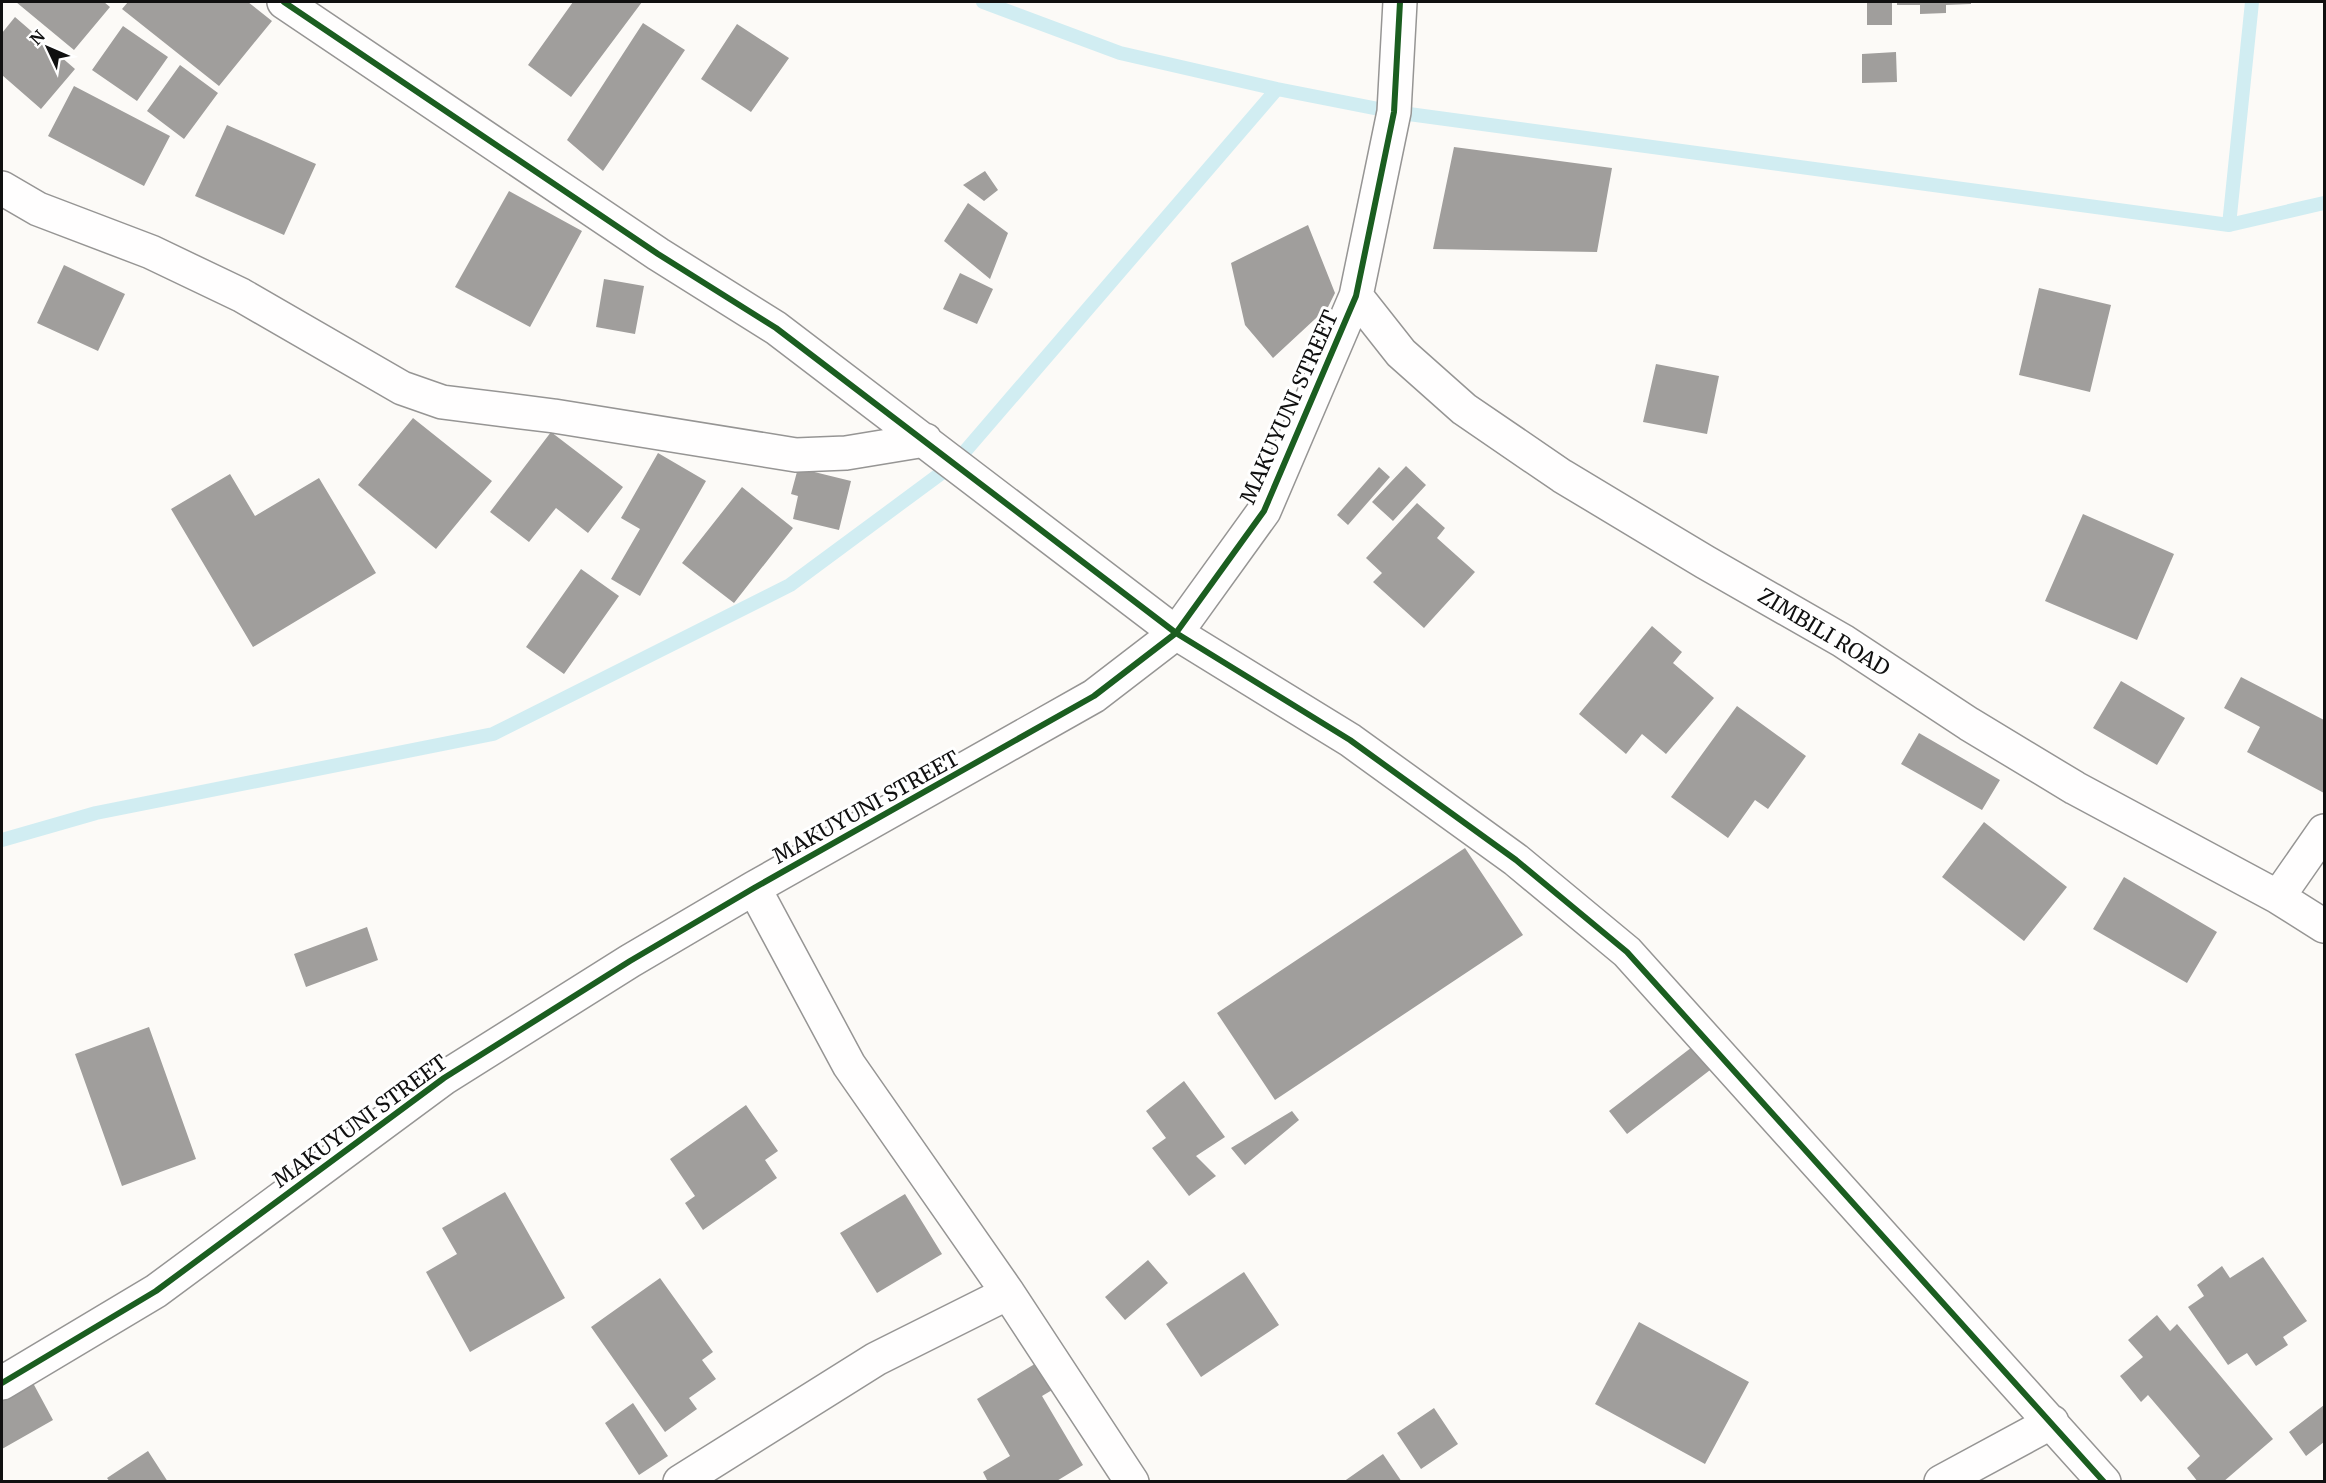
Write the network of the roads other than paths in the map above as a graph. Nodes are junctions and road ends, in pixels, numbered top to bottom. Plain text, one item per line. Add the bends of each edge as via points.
1 (284, 2) edge
2 (1400, 2) edge
3 (2, 188) edge
4 (1356, 296) junction
5 (925, 440) junction
6 (1176, 633) junction
7 (2325, 831) edge
8 (754, 888) junction
9 (2278, 897) junction
10 (2325, 926) edge
11 (1008, 1293) junction
12 (2, 1383) edge
13 (2052, 1422) junction
14 (680, 1482) edge
15 (1132, 1482) edge
16 (1941, 1482) edge
17 (2104, 1482) edge

1 - 5 street via 658,254 776,328
2 - 4 street, MAKUYUNI STREET via 1394,112
3 - 5 street via 38,209 151,252 241,295 352,361 423,397 796,455 846,453
4 - 6 street, MAKUYUNI STREET via 1264,511
4 - 9 street, ZIMBILI ROAD via 1401,353 1464,409 1562,476 1843,641 1968,724 2066,782
5 - 6 street
6 - 8 street, MAKUYUNI STREET via 1094,696
6 - 13 street via 1350,740 1516,860 1627,952
7 - 9 street
8 - 11 street via 849,1065
8 - 12 street, MAKUYUNI STREET via 444,1078 156,1291
9 - 10 street, ZIMBILI ROAD
11 - 14 street via 876,1359
11 - 15 street
13 - 16 street
13 - 17 street

